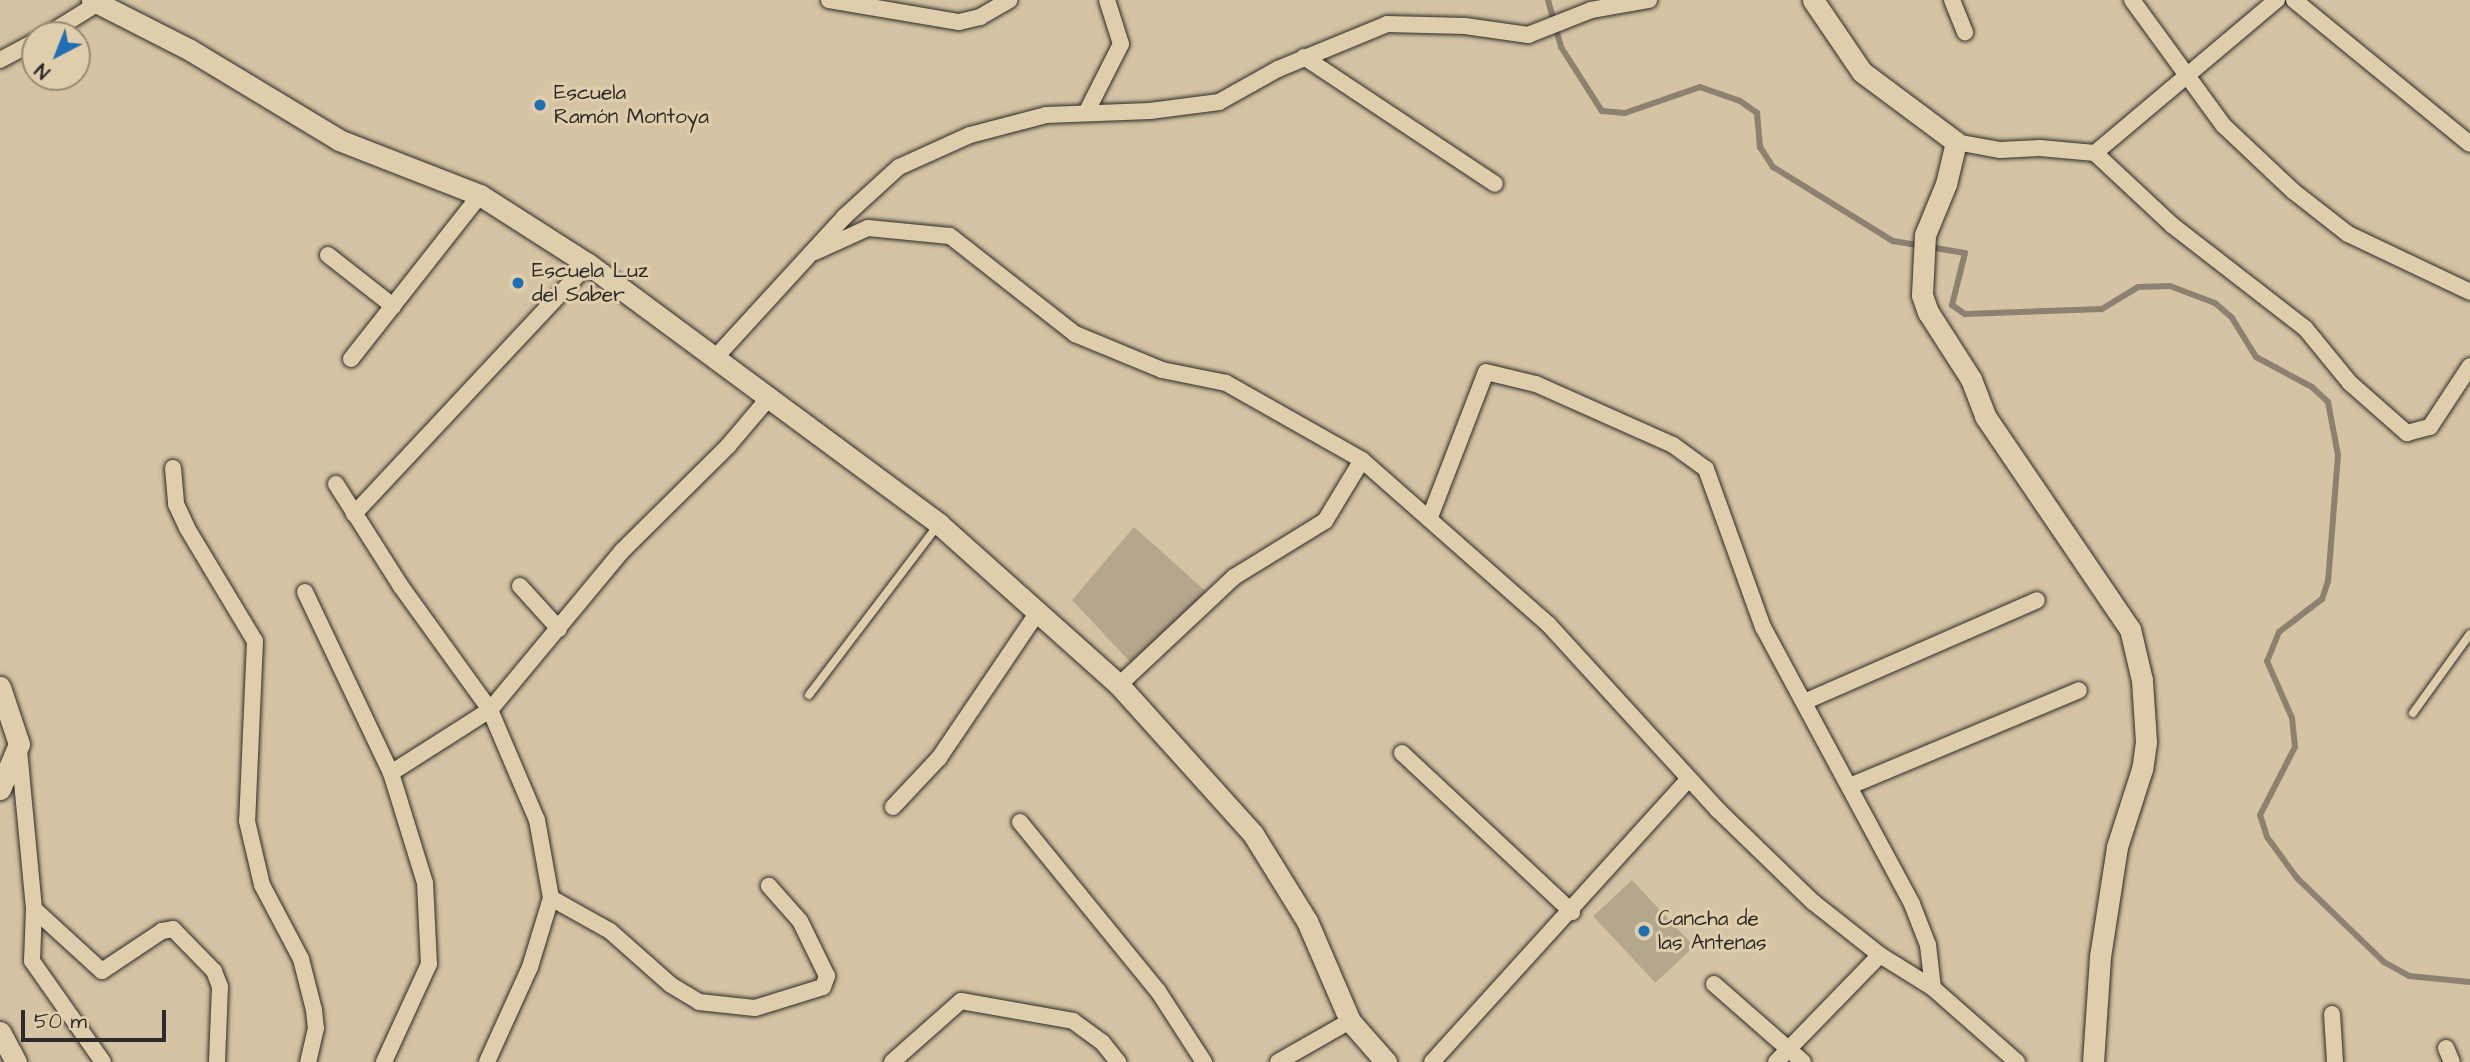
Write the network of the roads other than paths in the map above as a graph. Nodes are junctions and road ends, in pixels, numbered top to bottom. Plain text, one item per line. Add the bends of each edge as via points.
1 (829, 0) edge
2 (1107, 0) edge
3 (1649, 0) edge
4 (1813, 0) edge
5 (1952, 0) edge
6 (2132, 0) edge
7 (2277, 0) edge
8 (2294, 0) edge
9 (98, 1) edge
10 (1006, 1) edge
11 (906, 7) edge
12 (68, 21) edge
13 (1965, 33) dead end
14 (21, 49) edge
15 (1304, 57) junction
16 (0, 60) edge
17 (2185, 76) junction
18 (1086, 113) junction
19 (1956, 142) junction
20 (2470, 144) edge
21 (2095, 153) junction
22 (1495, 184) dead end
23 (480, 195) junction
24 (815, 252) junction
25 (328, 254) dead end
26 (587, 264) junction
27 (2470, 292) edge
28 (393, 306) junction
29 (715, 358) junction
30 (351, 359) dead end
31 (2470, 366) edge
32 (767, 400) junction
33 (1362, 460) junction
34 (173, 468) dead end
35 (336, 484) dead end
36 (355, 514) junction
37 (1430, 517) junction
38 (939, 524) junction
39 (520, 586) dead end
40 (305, 592) dead end
41 (2037, 600) dead end
42 (1038, 612) junction
43 (559, 629) junction
44 (2470, 634) edge
45 (1119, 685) junction
46 (0, 687) edge
47 (2079, 690) dead end
48 (809, 695) dead end
49 (1804, 702) junction
50 (490, 710) junction
51 (2413, 713) dead end
52 (19, 744) junction
53 (1402, 753) dead end
54 (391, 773) junction
55 (1689, 779) junction
56 (1850, 786) junction
57 (0, 789) edge
58 (893, 807) dead end
59 (1020, 822) dead end
60 (769, 886) dead end
61 (551, 898) junction
62 (34, 909) junction
63 (1572, 912) junction
64 (1880, 955) junction
65 (1714, 984) dead end
66 (1933, 988) junction
67 (2332, 1014) dead end
68 (1350, 1021) junction
69 (0, 1032) edge
70 (1788, 1050) junction
71 (16, 1062) edge
72 (103, 1062) edge
73 (217, 1062) edge
74 (308, 1062) edge
75 (384, 1062) edge
76 (487, 1062) edge
77 (892, 1062) edge
78 (1118, 1062) edge
79 (1204, 1062) edge
80 (1278, 1062) edge
81 (1386, 1062) edge
82 (1432, 1062) edge
83 (1776, 1062) edge
84 (1802, 1062) edge
85 (2017, 1062) edge
86 (2093, 1062) edge
87 (2335, 1062) edge

1 - 11 street
2 - 18 street via 1121,44
3 - 15 street via 1591,10 1528,35 1465,26 1387,24
4 - 19 street via 1863,72
5 - 13 street
6 - 17 street
7 - 17 street
8 - 20 street
9 - 12 street
9 - 23 street via 190,50 339,141
10 - 11 street via 959,22
14 - 16 street
15 - 18 street via 1219,102
15 - 22 street
17 - 21 street
17 - 27 street via 2223,125 2293,191 2348,234
18 - 24 street via 1046,114 970,135 899,167 844,217
19 - 21 street via 2000,150
19 - 86 street via 1946,184 1925,235 1922,295 1971,379 1984,416 2130,629 2142,680 2144,756 2117,846 2100,957
21 - 31 street via 2172,225 2305,328 2350,383 2407,433 2430,427
23 - 26 street
23 - 28 street
24 - 29 street
24 - 33 street via 868,228 950,236 1075,334 1163,370 1226,383
25 - 28 street
26 - 29 street
26 - 36 street
28 - 30 street
29 - 32 street
32 - 38 street
32 - 43 street via 621,552
33 - 37 street
33 - 45 street via 1325,521 1234,577
34 - 74 street via 176,504 187,528 255,641 247,821 262,885 301,959 314,1010 316,1028
35 - 36 street
36 - 50 street
37 - 49 street via 1486,372 1536,384 1673,445 1706,469 1732,531 1748,595
37 - 55 street via 1549,625
38 - 42 street
38 - 48 lane
39 - 43 street
40 - 54 street
41 - 49 street
42 - 45 street
42 - 58 street via 939,758
43 - 50 street
44 - 51 lane
45 - 68 street via 1253,834 1307,921
46 - 52 street
47 - 56 street
49 - 56 street
50 - 54 street
50 - 61 street via 537,820
52 - 57 street
52 - 62 street
53 - 63 street
54 - 75 street via 425,883 429,964
55 - 63 street
55 - 64 street via 1813,902
56 - 66 street via 1912,904 1928,945
59 - 79 street via 1158,991
60 - 61 street via 800,921 827,976 823,987 755,1008 699,1002 671,985 610,931
61 - 76 street via 530,967
62 - 72 street via 29,942 32,961
62 - 73 street via 102,971 162,931 173,929 214,971 220,987
63 - 82 street
64 - 66 street
64 - 70 street
65 - 70 street
66 - 85 street
67 - 87 street
68 - 80 street
68 - 81 street
69 - 71 street
70 - 83 street
70 - 84 street
77 - 78 street via 961,1001 1073,1021 1102,1042

